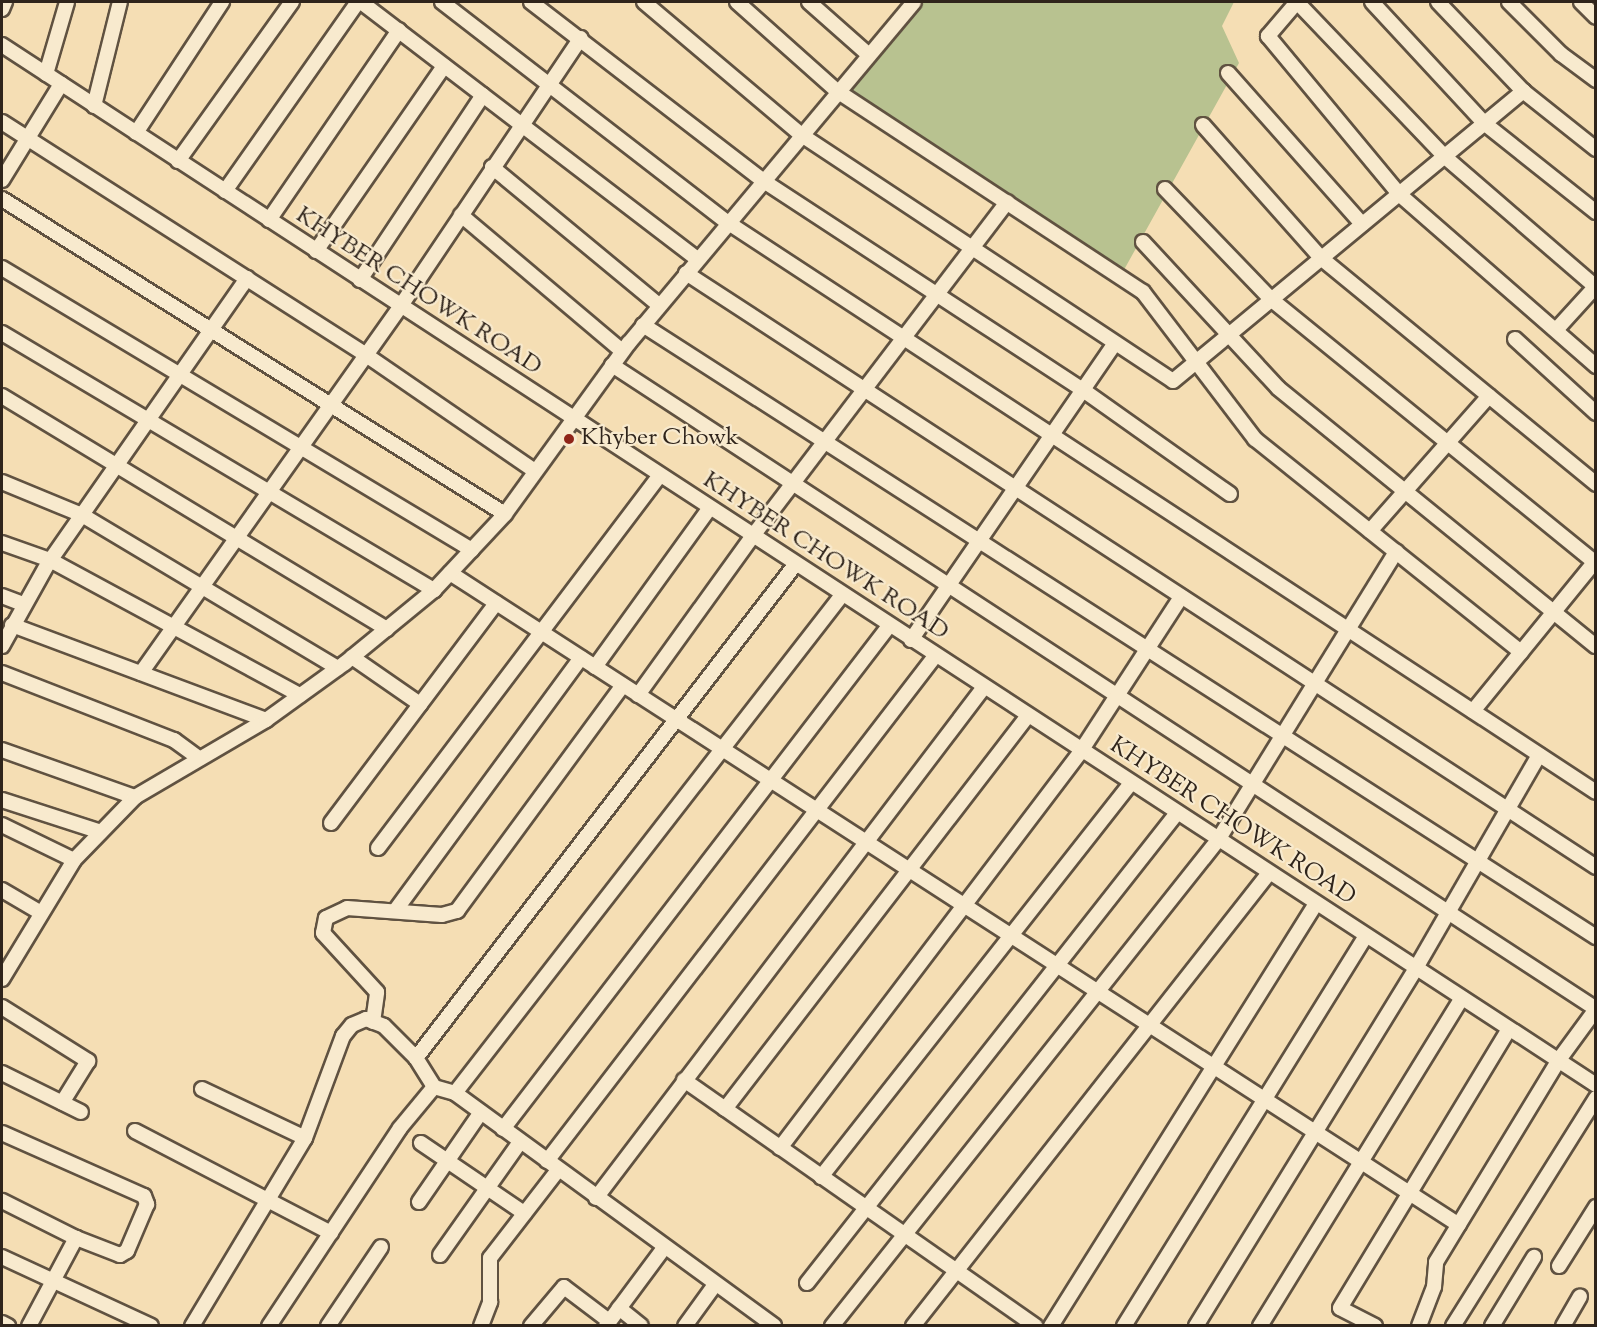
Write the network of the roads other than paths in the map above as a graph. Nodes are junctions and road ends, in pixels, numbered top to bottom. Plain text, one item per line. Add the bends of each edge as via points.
1 (5, 2) edge
2 (67, 2) edge
3 (120, 2) edge
4 (222, 2) edge
5 (292, 2) edge
6 (359, 2) edge
7 (442, 2) edge
8 (531, 2) edge
9 (644, 2) edge
10 (737, 2) edge
11 (809, 2) edge
12 (1297, 2) edge
13 (1372, 2) edge
14 (1438, 2) edge
15 (1509, 2) edge
16 (1581, 2) edge
17 (908, 4) edge
18 (1283, 7) edge
19 (2, 9) edge
20 (1596, 17) edge
21 (399, 30) junction
22 (581, 38) junction
23 (2, 45) edge
24 (869, 54) junction
25 (444, 66) junction
26 (1228, 73) dead end
27 (46, 74) junction
28 (1596, 80) edge
29 (548, 83) junction
30 (61, 84) junction
31 (837, 91) junction
32 (1523, 91) junction
33 (483, 95) junction
34 (94, 106) junction
35 (2, 122) edge
36 (1484, 123) junction
37 (521, 124) junction
38 (1203, 125) dead end
39 (136, 133) junction
40 (801, 134) junction
41 (27, 139) junction
42 (1596, 149) edge
43 (1444, 156) junction
44 (178, 161) junction
45 (492, 167) junction
46 (2, 180) edge
47 (762, 180) junction
48 (1165, 189) dead end
49 (225, 191) junction
50 (1399, 194) junction
51 (2, 199) edge
52 (1007, 202) junction
53 (1596, 212) edge
54 (461, 215) junction
55 (269, 220) junction
56 (727, 222) junction
57 (1362, 224) junction
58 (1143, 242) dead end
59 (972, 248) junction
60 (316, 251) junction
61 (1321, 258) junction
62 (697, 259) junction
63 (2, 268) edge
64 (686, 273) junction
65 (247, 278) junction
66 (360, 280) junction
67 (1595, 287) edge
68 (937, 294) junction
69 (1272, 300) junction
70 (659, 305) junction
71 (400, 307) junction
72 (643, 325) junction
73 (211, 330) junction
74 (1556, 330) junction
75 (2, 333) edge
76 (1229, 335) junction
77 (904, 338) junction
78 (1515, 339) dead end
79 (1115, 343) junction
80 (622, 351) junction
81 (366, 355) junction
82 (1196, 362) junction
83 (612, 365) junction
84 (1596, 366) edge
85 (179, 375) junction
86 (864, 390) junction
87 (1083, 390) junction
88 (2, 396) edge
89 (1489, 396) junction
90 (331, 405) junction
91 (1596, 413) edge
92 (149, 418) junction
93 (570, 419) junction
94 (1052, 435) junction
95 (824, 442) junction
96 (1448, 443) junction
97 (301, 447) junction
98 (118, 464) junction
99 (534, 471) junction
100 (659, 476) junction
101 (2, 482) edge
102 (793, 483) junction
103 (1596, 484) edge
104 (1015, 489) junction
105 (271, 490) junction
106 (1404, 492) junction
107 (1230, 494) dead end
108 (709, 509) junction
109 (505, 514) junction
110 (82, 515) junction
111 (1370, 531) junction
112 (237, 537) junction
113 (752, 537) junction
114 (979, 541) junction
115 (2, 543) edge
116 (472, 550) junction
117 (1396, 552) junction
118 (50, 560) junction
119 (1595, 561) edge
120 (795, 565) junction
121 (450, 573) junction
122 (948, 585) junction
123 (202, 586) junction
124 (434, 591) junction
125 (842, 595) junction
126 (2, 596) edge
127 (1180, 597) junction
128 (496, 603) junction
129 (23, 604) junction
130 (1553, 613) junction
131 (12, 625) junction
132 (889, 626) junction
133 (174, 627) junction
134 (387, 629) junction
135 (1348, 629) junction
136 (541, 632) junction
137 (911, 640) junction
138 (2, 646) edge
139 (1596, 646) edge
140 (1146, 650) junction
141 (1521, 652) junction
142 (935, 656) junction
143 (352, 657) junction
144 (581, 658) junction
145 (595, 667) junction
146 (338, 668) junction
147 (2, 673) edge
148 (141, 673) junction
149 (1314, 684) junction
150 (623, 685) junction
151 (984, 687) junction
152 (300, 695) junction
153 (638, 695) junction
154 (1117, 696) junction
155 (420, 704) junction
156 (1473, 711) junction
157 (1028, 716) junction
158 (676, 719) junction
159 (266, 720) junction
160 (1282, 737) junction
161 (722, 749) junction
162 (2, 750) edge
163 (1081, 751) junction
164 (1539, 754) junction
165 (198, 757) junction
166 (771, 780) junction
167 (1131, 783) junction
168 (1252, 784) junction
169 (1596, 792) edge
170 (135, 796) junction
171 (2, 800) edge
172 (816, 810) junction
173 (1508, 810) junction
174 (1177, 813) junction
175 (331, 823) dead end
176 (2, 825) edge
177 (101, 832) junction
178 (1218, 840) junction
179 (866, 842) junction
180 (378, 848) dead end
181 (74, 860) junction
182 (1478, 862) junction
183 (1596, 867) edge
184 (909, 870) junction
185 (1269, 873) junction
186 (2, 890) edge
187 (1316, 903) junction
188 (964, 905) junction
189 (395, 911) junction
190 (1448, 912) junction
191 (41, 913) junction
192 (1011, 936) junction
193 (1366, 936) junction
194 (1596, 937) edge
195 (7, 958) edge
196 (1057, 965) junction
197 (1416, 968) junction
198 (2, 979) edge
199 (1098, 991) junction
200 (1462, 998) junction
201 (2, 1007) edge
202 (1596, 1009) edge
203 (373, 1022) junction
204 (1149, 1025) junction
205 (1509, 1029) junction
206 (416, 1058) junction
207 (1558, 1061) junction
208 (1214, 1066) junction
209 (2, 1073) edge
210 (684, 1080) junction
211 (1596, 1085) edge
212 (434, 1087) junction
213 (202, 1089) dead end
214 (455, 1093) junction
215 (1596, 1098) edge
216 (1264, 1099) junction
217 (62, 1103) junction
218 (725, 1109) junction
219 (81, 1112) dead end
220 (481, 1112) junction
221 (503, 1129) junction
222 (135, 1131) dead end
223 (1315, 1132) junction
224 (2, 1133) edge
225 (305, 1138) junction
226 (520, 1142) junction
227 (422, 1143) dead end
228 (780, 1148) junction
229 (447, 1161) junction
230 (1362, 1162) junction
231 (553, 1165) junction
232 (821, 1177) junction
233 (487, 1188) junction
234 (1410, 1193) junction
235 (596, 1198) junction
236 (2, 1201) edge
237 (267, 1201) junction
238 (419, 1202) dead end
239 (1596, 1207) edge
240 (866, 1208) junction
241 (524, 1213) junction
242 (1458, 1225) junction
243 (330, 1233) junction
244 (904, 1234) junction
245 (76, 1238) junction
246 (381, 1247) dead end
247 (664, 1248) junction
248 (440, 1255) dead end
249 (2, 1257) edge
250 (1534, 1257) dead end
251 (1559, 1266) dead end
252 (956, 1271) junction
253 (53, 1280) junction
254 (807, 1283) dead end
255 (714, 1286) junction
256 (1580, 1297) dead end
257 (619, 1308) junction
258 (2, 1323) edge
259 (607, 1323) edge
260 (765, 1323) edge
261 (8, 1326) edge
262 (29, 1326) edge
263 (151, 1326) edge
264 (192, 1326) edge
265 (269, 1326) edge
266 (328, 1326) edge
267 (481, 1326) edge
268 (531, 1326) edge
269 (641, 1326) edge
270 (685, 1326) edge
271 (832, 1326) edge
272 (913, 1326) edge
273 (1035, 1326) edge
274 (1051, 1326) edge
275 (1124, 1326) edge
276 (1196, 1326) edge
277 (1260, 1326) edge
278 (1375, 1326) edge
279 (1419, 1326) edge
280 (1453, 1326) edge
281 (1492, 1326) edge
282 (1563, 1326) edge

1 - 19 street
2 - 27 street
3 - 34 street
4 - 39 street
5 - 44 street
6 - 21 street
6 - 49 street
7 - 29 street
8 - 22 street
9 - 40 street
10 - 31 street
11 - 24 street
12 - 18 street
12 - 43 street
13 - 36 street
14 - 32 street
15 - 28 street via 1561,54
16 - 20 street
17 - 24 street
18 - 50 street via 1268,36
21 - 25 street
21 - 55 street
22 - 29 street
22 - 47 street
23 - 27 street, KHYBER CHOWK ROAD
24 - 31 street
25 - 33 street
25 - 60 street
26 - 57 street
27 - 30 street, KHYBER CHOWK ROAD
29 - 37 street
29 - 56 street
30 - 34 street, KHYBER CHOWK ROAD
30 - 41 street
31 - 40 street
31 - 52 street
32 - 36 street
32 - 42 street
33 - 37 street
33 - 66 street
34 - 39 street, KHYBER CHOWK ROAD
35 - 41 street
36 - 43 street
36 - 53 street
37 - 45 street
37 - 62 street
38 - 61 street
39 - 44 street, KHYBER CHOWK ROAD
40 - 47 street
40 - 59 street
41 - 46 street
41 - 65 street
43 - 50 street
43 - 67 street
44 - 49 street, KHYBER CHOWK ROAD
45 - 54 street
45 - 70 street
47 - 56 street
47 - 68 street
48 - 69 street
49 - 55 street, KHYBER CHOWK ROAD
50 - 57 street
50 - 74 street
51 - 73 street
52 - 59 street
52 - 82 street via 1143,292
54 - 71 street
54 - 80 street
55 - 60 street, KHYBER CHOWK ROAD
56 - 62 street
56 - 77 street
57 - 61 street
58 - 76 street
59 - 68 street
59 - 79 street
60 - 66 street, KHYBER CHOWK ROAD
61 - 69 street
61 - 89 street
62 - 64 street
63 - 85 street
64 - 70 street
64 - 86 street
65 - 73 street
65 - 81 street
66 - 71 street, KHYBER CHOWK ROAD
67 - 74 street
68 - 77 street
68 - 87 street
69 - 76 street
69 - 96 street
70 - 72 street
71 - 81 street
71 - 93 street, KHYBER CHOWK ROAD
72 - 80 street
72 - 95 street
73 - 85 street
73 - 90 street
74 - 84 street
75 - 92 street
76 - 82 street
76 - 106 street via 1278,388
77 - 86 street
77 - 94 street
78 - 91 street
79 - 82 street via 1173,381
79 - 87 street
80 - 83 street
81 - 90 street
81 - 99 street
82 - 111 street via 1255,440
83 - 93 street
83 - 102 street
85 - 92 street
85 - 97 street
86 - 95 street
86 - 104 street
87 - 94 street
87 - 107 street
88 - 98 street
89 - 96 street
89 - 103 street
90 - 97 street
90 - 109 street
92 - 98 street
92 - 105 street
93 - 99 street
93 - 100 street, KHYBER CHOWK ROAD
94 - 104 street
94 - 135 street
95 - 102 street
95 - 114 street
96 - 106 street
96 - 119 street
97 - 105 street
97 - 116 street
98 - 110 street
98 - 112 street
99 - 109 street
100 - 108 street, KHYBER CHOWK ROAD
100 - 136 street
101 - 110 street
102 - 113 street
102 - 122 street
104 - 114 street
104 - 127 street
105 - 112 street
105 - 124 street
106 - 111 street
106 - 130 street
108 - 113 street, KHYBER CHOWK ROAD
108 - 145 street
109 - 116 street
110 - 118 street
110 - 123 street
111 - 117 street
112 - 123 street
112 - 134 street
113 - 120 street, KHYBER CHOWK ROAD
113 - 153 street
114 - 122 street
114 - 140 street
115 - 118 street
116 - 121 street
117 - 135 street
117 - 141 street
118 - 129 street
118 - 133 street
119 - 130 street
120 - 125 street, KHYBER CHOWK ROAD
120 - 158 street
121 - 124 street
121 - 128 street
122 - 137 street
122 - 154 street
123 - 133 street
123 - 146 street
124 - 134 street
125 - 132 street, KHYBER CHOWK ROAD
125 - 161 street
126 - 129 street
127 - 140 street
127 - 149 street
128 - 136 street
128 - 155 street
129 - 131 street
130 - 139 street
130 - 141 street
131 - 138 street
131 - 148 street
132 - 137 street, KHYBER CHOWK ROAD
132 - 166 street
133 - 148 street
133 - 152 street
134 - 143 street
135 - 149 street
135 - 156 street
136 - 144 street
136 - 180 street
137 - 142 street, KHYBER CHOWK ROAD
140 - 154 street
140 - 160 street
141 - 156 street
142 - 151 street, KHYBER CHOWK ROAD
142 - 172 street
143 - 146 street
143 - 155 street
144 - 145 street
144 - 189 street
145 - 150 street
146 - 152 street
147 - 165 street via 174,740
148 - 159 street
149 - 160 street
149 - 173 street
150 - 153 street
150 - 189 street via 457,911 442,915
151 - 157 street, KHYBER CHOWK ROAD
151 - 179 street
152 - 159 street
153 - 158 street
154 - 163 street
154 - 168 street
155 - 175 street
156 - 164 street
157 - 163 street, KHYBER CHOWK ROAD
157 - 184 street
158 - 161 street
158 - 206 street
159 - 165 street
160 - 168 street
160 - 182 street
161 - 166 street
161 - 214 street
162 - 170 street
163 - 167 street, KHYBER CHOWK ROAD
163 - 188 street
164 - 169 street
164 - 173 street
165 - 170 street
166 - 172 street
166 - 221 street
167 - 174 street, KHYBER CHOWK ROAD
167 - 192 street
168 - 178 street
168 - 190 street
170 - 177 street
171 - 177 street
172 - 179 street
172 - 231 street
173 - 182 street
173 - 183 street
174 - 178 street, KHYBER CHOWK ROAD
174 - 196 street
176 - 181 street
177 - 181 street
178 - 185 street, KHYBER CHOWK ROAD
178 - 199 street
179 - 184 street
179 - 210 street
181 - 191 street
182 - 190 street
182 - 194 street
184 - 188 street
184 - 218 street
185 - 187 street, KHYBER CHOWK ROAD
185 - 204 street
186 - 191 street
187 - 193 street, KHYBER CHOWK ROAD
187 - 208 street
188 - 192 street
188 - 228 street
189 - 203 street via 342,909 326,918 321,929 376,992
190 - 197 street
190 - 202 street
191 - 195 street
192 - 196 street
192 - 232 street
193 - 197 street, KHYBER CHOWK ROAD
193 - 216 street
195 - 198 street
196 - 199 street
196 - 240 street
197 - 200 street, KHYBER CHOWK ROAD
197 - 223 street
199 - 204 street
199 - 244 street
200 - 205 street, KHYBER CHOWK ROAD
200 - 230 street
201 - 217 street via 88,1061
202 - 207 street
203 - 206 street via 384,1026
203 - 225 street via 366,1019 352,1025 344,1036
204 - 208 street
204 - 252 street
205 - 207 street, KHYBER CHOWK ROAD
205 - 234 street
206 - 212 street
207 - 211 street, KHYBER CHOWK ROAD
207 - 242 street
208 - 216 street
208 - 274 street
209 - 217 street
210 - 218 street
210 - 235 street
212 - 214 street
212 - 243 street via 400,1128
213 - 225 street
214 - 220 street
215 - 280 street
216 - 223 street
216 - 275 street
217 - 219 street
218 - 228 street
220 - 221 street
220 - 229 street
221 - 226 street
222 - 237 street
223 - 230 street
223 - 276 street
224 - 245 street via 147,1199 124,1254
225 - 237 street
226 - 231 street
226 - 233 street
227 - 229 street
228 - 232 street
229 - 233 street
229 - 238 street
230 - 234 street
230 - 277 street
231 - 235 street
231 - 241 street
232 - 240 street
233 - 241 street
233 - 248 street
234 - 242 street
234 - 278 street via 1340,1308
235 - 247 street
236 - 245 street
237 - 243 street
237 - 264 street
239 - 251 street
240 - 244 street
240 - 254 street
241 - 267 street via 490,1258 490,1302
242 - 279 street via 1436,1262 1434,1287
243 - 265 street
244 - 252 street
244 - 271 street
245 - 253 street
246 - 266 street
247 - 255 street
247 - 257 street
249 - 253 street
250 - 281 street
252 - 272 street
252 - 273 street
253 - 262 street
253 - 263 street
255 - 260 street
255 - 270 street
256 - 282 street
257 - 259 street
257 - 269 street
258 - 261 street
259 - 268 street via 564,1287

